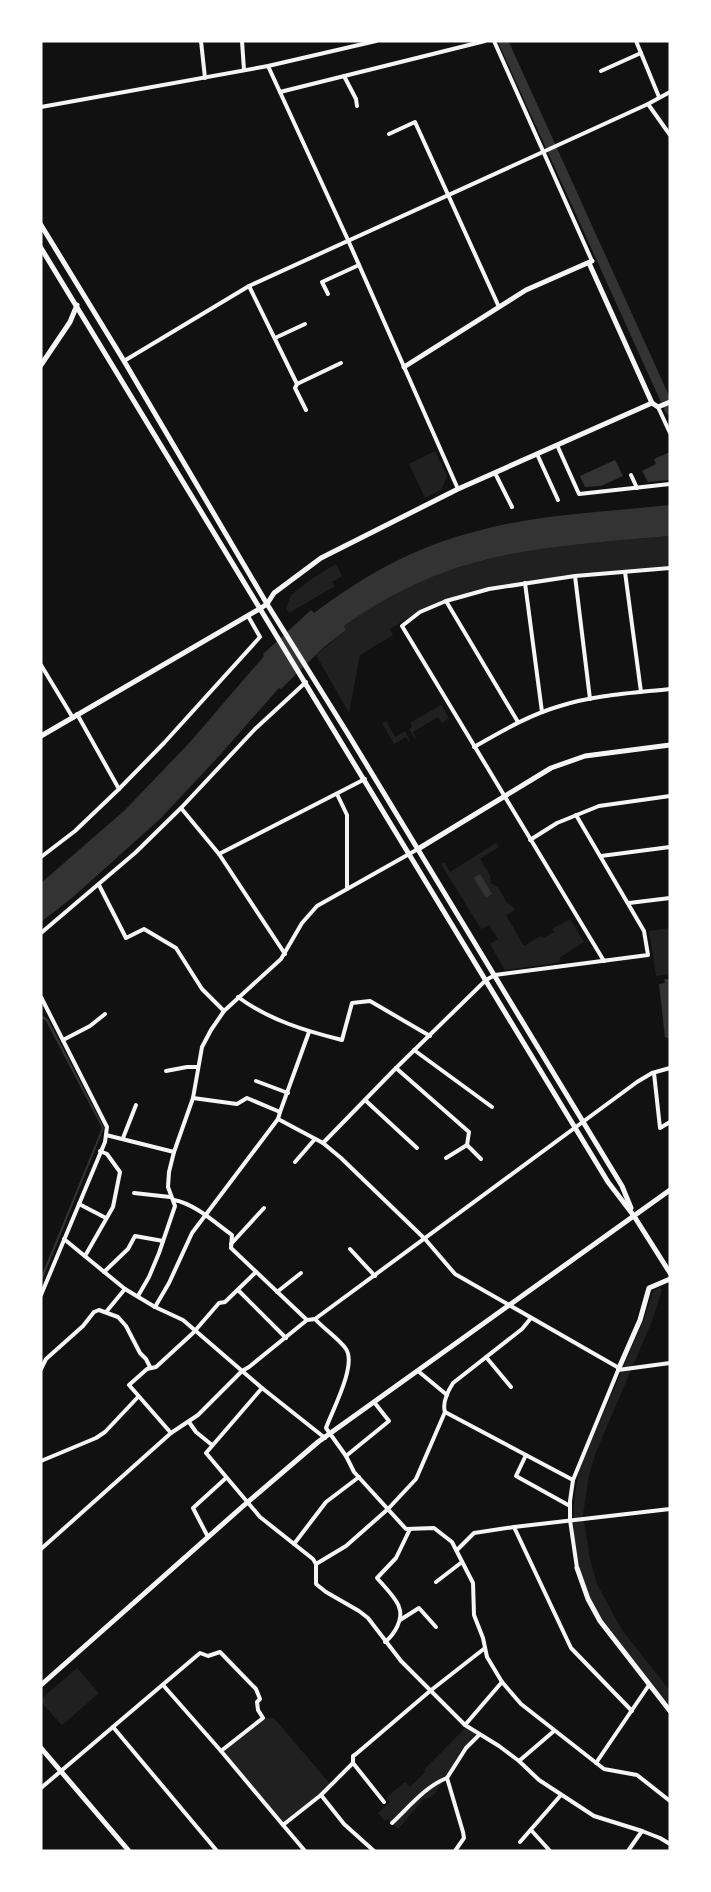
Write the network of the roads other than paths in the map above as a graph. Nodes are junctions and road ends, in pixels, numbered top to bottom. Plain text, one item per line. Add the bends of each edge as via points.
1 (201, 41) edge
2 (242, 41) edge
3 (376, 41) edge
4 (485, 41) edge
5 (494, 41) edge
6 (636, 41) edge
7 (641, 53) junction
8 (268, 66) junction
9 (244, 70) junction
10 (601, 71) dead end
11 (344, 76) junction
12 (205, 78) junction
13 (280, 92) junction
14 (670, 92) edge
15 (659, 97) junction
16 (648, 104) junction
17 (357, 106) dead end
18 (41, 107) edge
19 (388, 134) dead end
20 (670, 135) edge
21 (544, 151) junction
22 (447, 195) junction
23 (41, 225) edge
24 (348, 240) junction
25 (41, 248) edge
26 (590, 262) junction
27 (359, 265) junction
28 (249, 286) junction
29 (328, 294) dead end
30 (77, 305) junction
31 (499, 307) junction
32 (305, 324) dead end
33 (275, 338) junction
34 (124, 361) junction
35 (341, 363) dead end
36 (41, 365) edge
37 (404, 367) junction
38 (297, 384) junction
39 (670, 402) edge
40 (657, 405) junction
41 (306, 410) dead end
42 (670, 433) edge
43 (556, 445) junction
44 (537, 454) junction
45 (495, 473) junction
46 (631, 475) dead end
47 (670, 484) edge
48 (637, 488) junction
49 (458, 489) junction
50 (558, 500) dead end
51 (512, 507) dead end
52 (670, 568) edge
53 (625, 572) junction
54 (575, 576) junction
55 (525, 583) junction
56 (446, 601) junction
57 (267, 604) junction
58 (261, 608) junction
59 (248, 616) junction
60 (41, 665) edge
61 (305, 681) junction
62 (670, 689) edge
63 (641, 692) junction
64 (590, 699) junction
65 (542, 712) junction
66 (75, 716) junction
67 (518, 722) junction
68 (41, 736) edge
69 (670, 745) edge
70 (474, 747) junction
71 (365, 780) junction
72 (119, 789) junction
73 (338, 794) junction
74 (504, 796) junction
75 (670, 796) edge
76 (181, 808) junction
77 (576, 815) junction
78 (530, 840) junction
79 (670, 847) edge
80 (418, 849) junction
81 (410, 853) junction
82 (219, 854) junction
83 (601, 856) junction
84 (41, 857) edge
85 (99, 885) junction
86 (347, 889) junction
87 (670, 898) edge
88 (629, 903) junction
89 (41, 933) edge
90 (285, 954) junction
91 (604, 961) junction
92 (494, 975) junction
93 (486, 980) junction
94 (41, 997) edge
95 (238, 997) junction
96 (224, 1011) junction
97 (105, 1014) dead end
98 (309, 1032) junction
99 (430, 1036) junction
100 (63, 1040) junction
101 (414, 1050) junction
102 (198, 1067) junction
103 (396, 1068) junction
104 (670, 1068) edge
105 (166, 1071) dead end
106 (654, 1073) junction
107 (256, 1081) dead end
108 (288, 1093) junction
109 (193, 1098) junction
110 (365, 1100) junction
111 (136, 1105) dead end
112 (492, 1107) dead end
113 (280, 1112) junction
114 (278, 1119) junction
115 (670, 1122) edge
116 (584, 1123) junction
117 (576, 1128) junction
118 (106, 1134) junction
119 (123, 1138) junction
120 (315, 1139) junction
121 (323, 1143) junction
122 (467, 1145) junction
123 (417, 1148) dead end
124 (100, 1151) junction
125 (174, 1152) junction
126 (446, 1158) dead end
127 (481, 1159) dead end
128 (295, 1162) dead end
129 (670, 1190) edge
130 (134, 1193) dead end
131 (172, 1198) junction
132 (79, 1204) junction
133 (264, 1208) dead end
134 (204, 1215) junction
135 (634, 1216) junction
136 (106, 1218) junction
137 (425, 1239) junction
138 (64, 1240) junction
139 (163, 1241) junction
140 (231, 1244) junction
141 (350, 1249) dead end
142 (85, 1256) junction
143 (104, 1272) junction
144 (256, 1272) junction
145 (301, 1273) dead end
146 (670, 1273) edge
147 (375, 1276) junction
148 (670, 1279) edge
149 (125, 1289) junction
150 (238, 1290) junction
151 (277, 1292) junction
152 (41, 1296) edge
153 (138, 1296) junction
154 (510, 1305) junction
155 (155, 1307) junction
156 (106, 1312) junction
157 (531, 1318) junction
158 (315, 1319) junction
159 (307, 1320) junction
160 (195, 1329) junction
161 (286, 1338) junction
162 (486, 1357) junction
163 (670, 1363) edge
164 (150, 1367) junction
165 (41, 1368) edge
166 (618, 1369) junction
167 (242, 1371) junction
168 (418, 1371) junction
169 (510, 1387) dead end
170 (262, 1388) junction
171 (447, 1395) junction
172 (138, 1397) junction
173 (374, 1402) junction
174 (446, 1412) junction
175 (188, 1422) junction
176 (171, 1433) junction
177 (327, 1436) junction
178 (212, 1445) junction
179 (526, 1455) junction
180 (346, 1456) junction
181 (41, 1461) edge
182 (359, 1477) junction
183 (226, 1478) junction
184 (573, 1480) junction
185 (247, 1503) junction
186 (570, 1506) junction
187 (388, 1509) junction
188 (670, 1509) edge
189 (570, 1520) junction
190 (514, 1527) junction
191 (410, 1529) junction
192 (208, 1537) junction
193 (41, 1542) edge
194 (47, 1543) junction
195 (294, 1544) junction
196 (41, 1549) edge
197 (457, 1550) junction
198 (462, 1562) junction
199 (316, 1564) junction
200 (577, 1568) joint
201 (436, 1582) dead end
202 (400, 1620) junction
203 (436, 1627) dead end
204 (385, 1642) junction
205 (485, 1648) junction
206 (502, 1682) junction
207 (41, 1685) edge
208 (163, 1685) junction
209 (649, 1685) junction
210 (430, 1691) junction
211 (632, 1711) junction
212 (670, 1711) edge
213 (466, 1725) junction
214 (113, 1727) junction
215 (554, 1731) junction
216 (479, 1735) junction
217 (41, 1748) edge
218 (221, 1751) junction
219 (519, 1761) junction
220 (353, 1763) junction
221 (596, 1763) junction
222 (61, 1771) junction
223 (447, 1778) junction
224 (41, 1788) edge
225 (321, 1795) junction
226 (561, 1795) junction
227 (670, 1801) edge
228 (384, 1802) dead end
229 (392, 1823) dead end
230 (283, 1825) junction
231 (531, 1830) junction
232 (642, 1831) junction
233 (520, 1842) dead end
234 (670, 1844) edge
235 (129, 1851) edge
236 (217, 1851) edge
237 (304, 1851) edge
238 (374, 1851) edge
239 (455, 1851) edge
240 (550, 1851) edge
241 (628, 1851) edge

1 - 12 street
2 - 9 street
3 - 8 street
4 - 11 street
5 - 21 street
6 - 7 street
7 - 10 street
7 - 15 street
8 - 9 street
8 - 13 street
9 - 12 street
11 - 13 street
11 - 17 street
12 - 18 street
13 - 24 street
14 - 15 street
15 - 16 street
16 - 20 street
16 - 21 street
19 - 22 street via 415,122
21 - 22 street
21 - 26 street
22 - 24 street
22 - 31 street
23 - 34 street
24 - 27 street
24 - 28 street
25 - 30 street
26 - 31 street via 526,290
26 - 40 street
27 - 29 street via 322,282
27 - 37 street
28 - 33 street
28 - 34 street
30 - 36 street via 70,322
30 - 58 street
31 - 37 street
32 - 33 street
33 - 38 street
34 - 57 street
35 - 38 street
37 - 49 street
38 - 41 street via 295,388
39 - 40 street
40 - 42 street
40 - 43 street
43 - 44 street
43 - 48 street via 579,494
44 - 45 street
44 - 50 street
45 - 49 street
45 - 51 street
46 - 48 street
47 - 48 street
49 - 57 street via 321,558 274,593
52 - 53 street
53 - 54 street
53 - 63 street
54 - 55 street
54 - 64 street
55 - 56 street
55 - 65 street
56 - 67 street
56 - 70 street via 420,612 402,626
57 - 58 street
57 - 80 street
58 - 59 street
58 - 61 street
59 - 66 street
59 - 72 street via 260,637
60 - 66 street
61 - 71 street
61 - 76 street
62 - 63 street
63 - 64 street
64 - 65 street
65 - 67 street
66 - 68 street
66 - 72 street
67 - 70 street
69 - 74 street via 568,761
70 - 74 street
71 - 73 street
71 - 81 street
72 - 84 street via 75,831
73 - 82 street
73 - 86 street via 347,815
74 - 78 street
74 - 80 street
75 - 77 street via 599,806
76 - 82 street
76 - 85 street
77 - 78 street
77 - 83 street
78 - 91 street
79 - 83 street
80 - 81 street
80 - 92 street
81 - 86 street
81 - 93 street
82 - 90 street
83 - 88 street
85 - 89 street
85 - 96 street via 126,938 144,929 176,948 202,989
86 - 90 street via 308,915
87 - 88 street
88 - 91 street via 644,931 648,956
90 - 95 street
91 - 92 street
92 - 93 street
92 - 116 street
93 - 99 street
93 - 117 street
94 - 100 street
95 - 96 street
95 - 98 street via 269,1016
96 - 102 street via 202,1047
97 - 100 street
98 - 99 street via 342,1040 352,1003 370,1001
98 - 108 street
99 - 101 street
100 - 118 street via 107,1127
101 - 103 street
101 - 112 street
102 - 105 street
102 - 109 street
103 - 110 street
103 - 122 street via 469,1132
104 - 106 street
106 - 115 street via 660,1128
106 - 116 street
107 - 108 street
108 - 113 street
109 - 113 street via 236,1104 246,1098
109 - 125 street
110 - 121 street
110 - 123 street
111 - 119 street
113 - 114 street
114 - 120 street
114 - 134 street
116 - 117 street
116 - 135 street via 622,1186
117 - 135 street via 608,1182
117 - 137 street
118 - 119 street
118 - 124 street
119 - 125 street
120 - 121 street
120 - 128 street
121 - 137 street
122 - 126 street
122 - 127 street
124 - 132 street
124 - 136 street via 107,1154 120,1172 113,1207
125 - 131 street via 168,1187
129 - 135 street
130 - 131 street
131 - 134 street
131 - 139 street via 175,1206
132 - 136 street
132 - 138 street
133 - 140 street
134 - 140 street via 232,1235
134 - 155 street
135 - 146 street
135 - 154 street
136 - 142 street
137 - 147 street
137 - 154 street via 455,1274
138 - 142 street
138 - 152 street
139 - 143 street via 136,1236 128,1249
139 - 153 street
140 - 144 street via 231,1248
141 - 147 street
142 - 143 street
143 - 149 street
144 - 150 street
144 - 151 street
145 - 151 street
147 - 158 street
148 - 166 street via 649,1288 640,1320
149 - 153 street
149 - 156 street
150 - 160 street via 225,1302 219,1303
150 - 161 street
151 - 159 street
153 - 155 street
154 - 157 street
154 - 168 street
155 - 160 street
156 - 164 street via 118,1317 126,1326
156 - 165 street via 94,1312 46,1359
157 - 162 street
157 - 166 street
158 - 159 street
158 - 177 street via 347,1350 349,1358 348,1373 326,1428
159 - 161 street
160 - 164 street via 156,1367
160 - 167 street
161 - 167 street
162 - 169 street
162 - 171 street via 453,1383
163 - 166 street
164 - 172 street via 129,1385
166 - 184 street
167 - 170 street
167 - 175 street
168 - 171 street
168 - 173 street
170 - 177 street
170 - 178 street
171 - 174 street
172 - 176 street
172 - 181 street via 96,1438
173 - 177 street
173 - 180 street via 389,1421
174 - 179 street
174 - 187 street via 416,1480
175 - 176 street
175 - 178 street
176 - 194 street
177 - 180 street
177 - 185 street
178 - 183 street via 206,1453
179 - 184 street
179 - 186 street via 516,1476
180 - 182 street
182 - 187 street
182 - 195 street via 326,1502
183 - 185 street
183 - 192 street via 193,1508
184 - 186 street
185 - 192 street
185 - 195 street
186 - 189 street
187 - 191 street via 406,1529
187 - 199 street via 346,1546
188 - 189 street
189 - 190 street
189 - 200 street
190 - 197 street via 474,1533
190 - 211 street via 571,1648
191 - 197 street via 434,1528
191 - 202 street via 396,1558 377,1578 399,1606
192 - 207 street
193 - 194 street
194 - 196 street
195 - 199 street
197 - 198 street
198 - 201 street
198 - 205 street via 473,1582 474,1615
199 - 204 street via 316,1584 368,1618
200 - 209 street via 594,1610
202 - 203 street via 420,1608
202 - 204 street
204 - 210 street
205 - 206 street
205 - 210 street
206 - 213 street
206 - 215 street via 521,1704
208 - 214 street
208 - 218 street
208 - 218 street via 200,1653 208,1656 220,1652 256,1689 260,1699 258,1710 263,1718
209 - 211 street
209 - 212 street
210 - 213 street
210 - 220 street via 353,1756
211 - 221 street
213 - 216 street
214 - 222 street
214 - 236 street
215 - 219 street
215 - 221 street
216 - 219 street
216 - 223 street via 466,1748
217 - 222 street
218 - 230 street
219 - 226 street
220 - 225 street
220 - 228 street
221 - 227 street via 604,1769 637,1775
222 - 224 street
222 - 235 street
223 - 229 street via 421,1795
223 - 239 street via 464,1838
225 - 230 street
225 - 238 street via 344,1824
226 - 231 street
226 - 232 street via 594,1816
230 - 237 street
231 - 233 street
231 - 240 street
232 - 234 street
232 - 241 street

